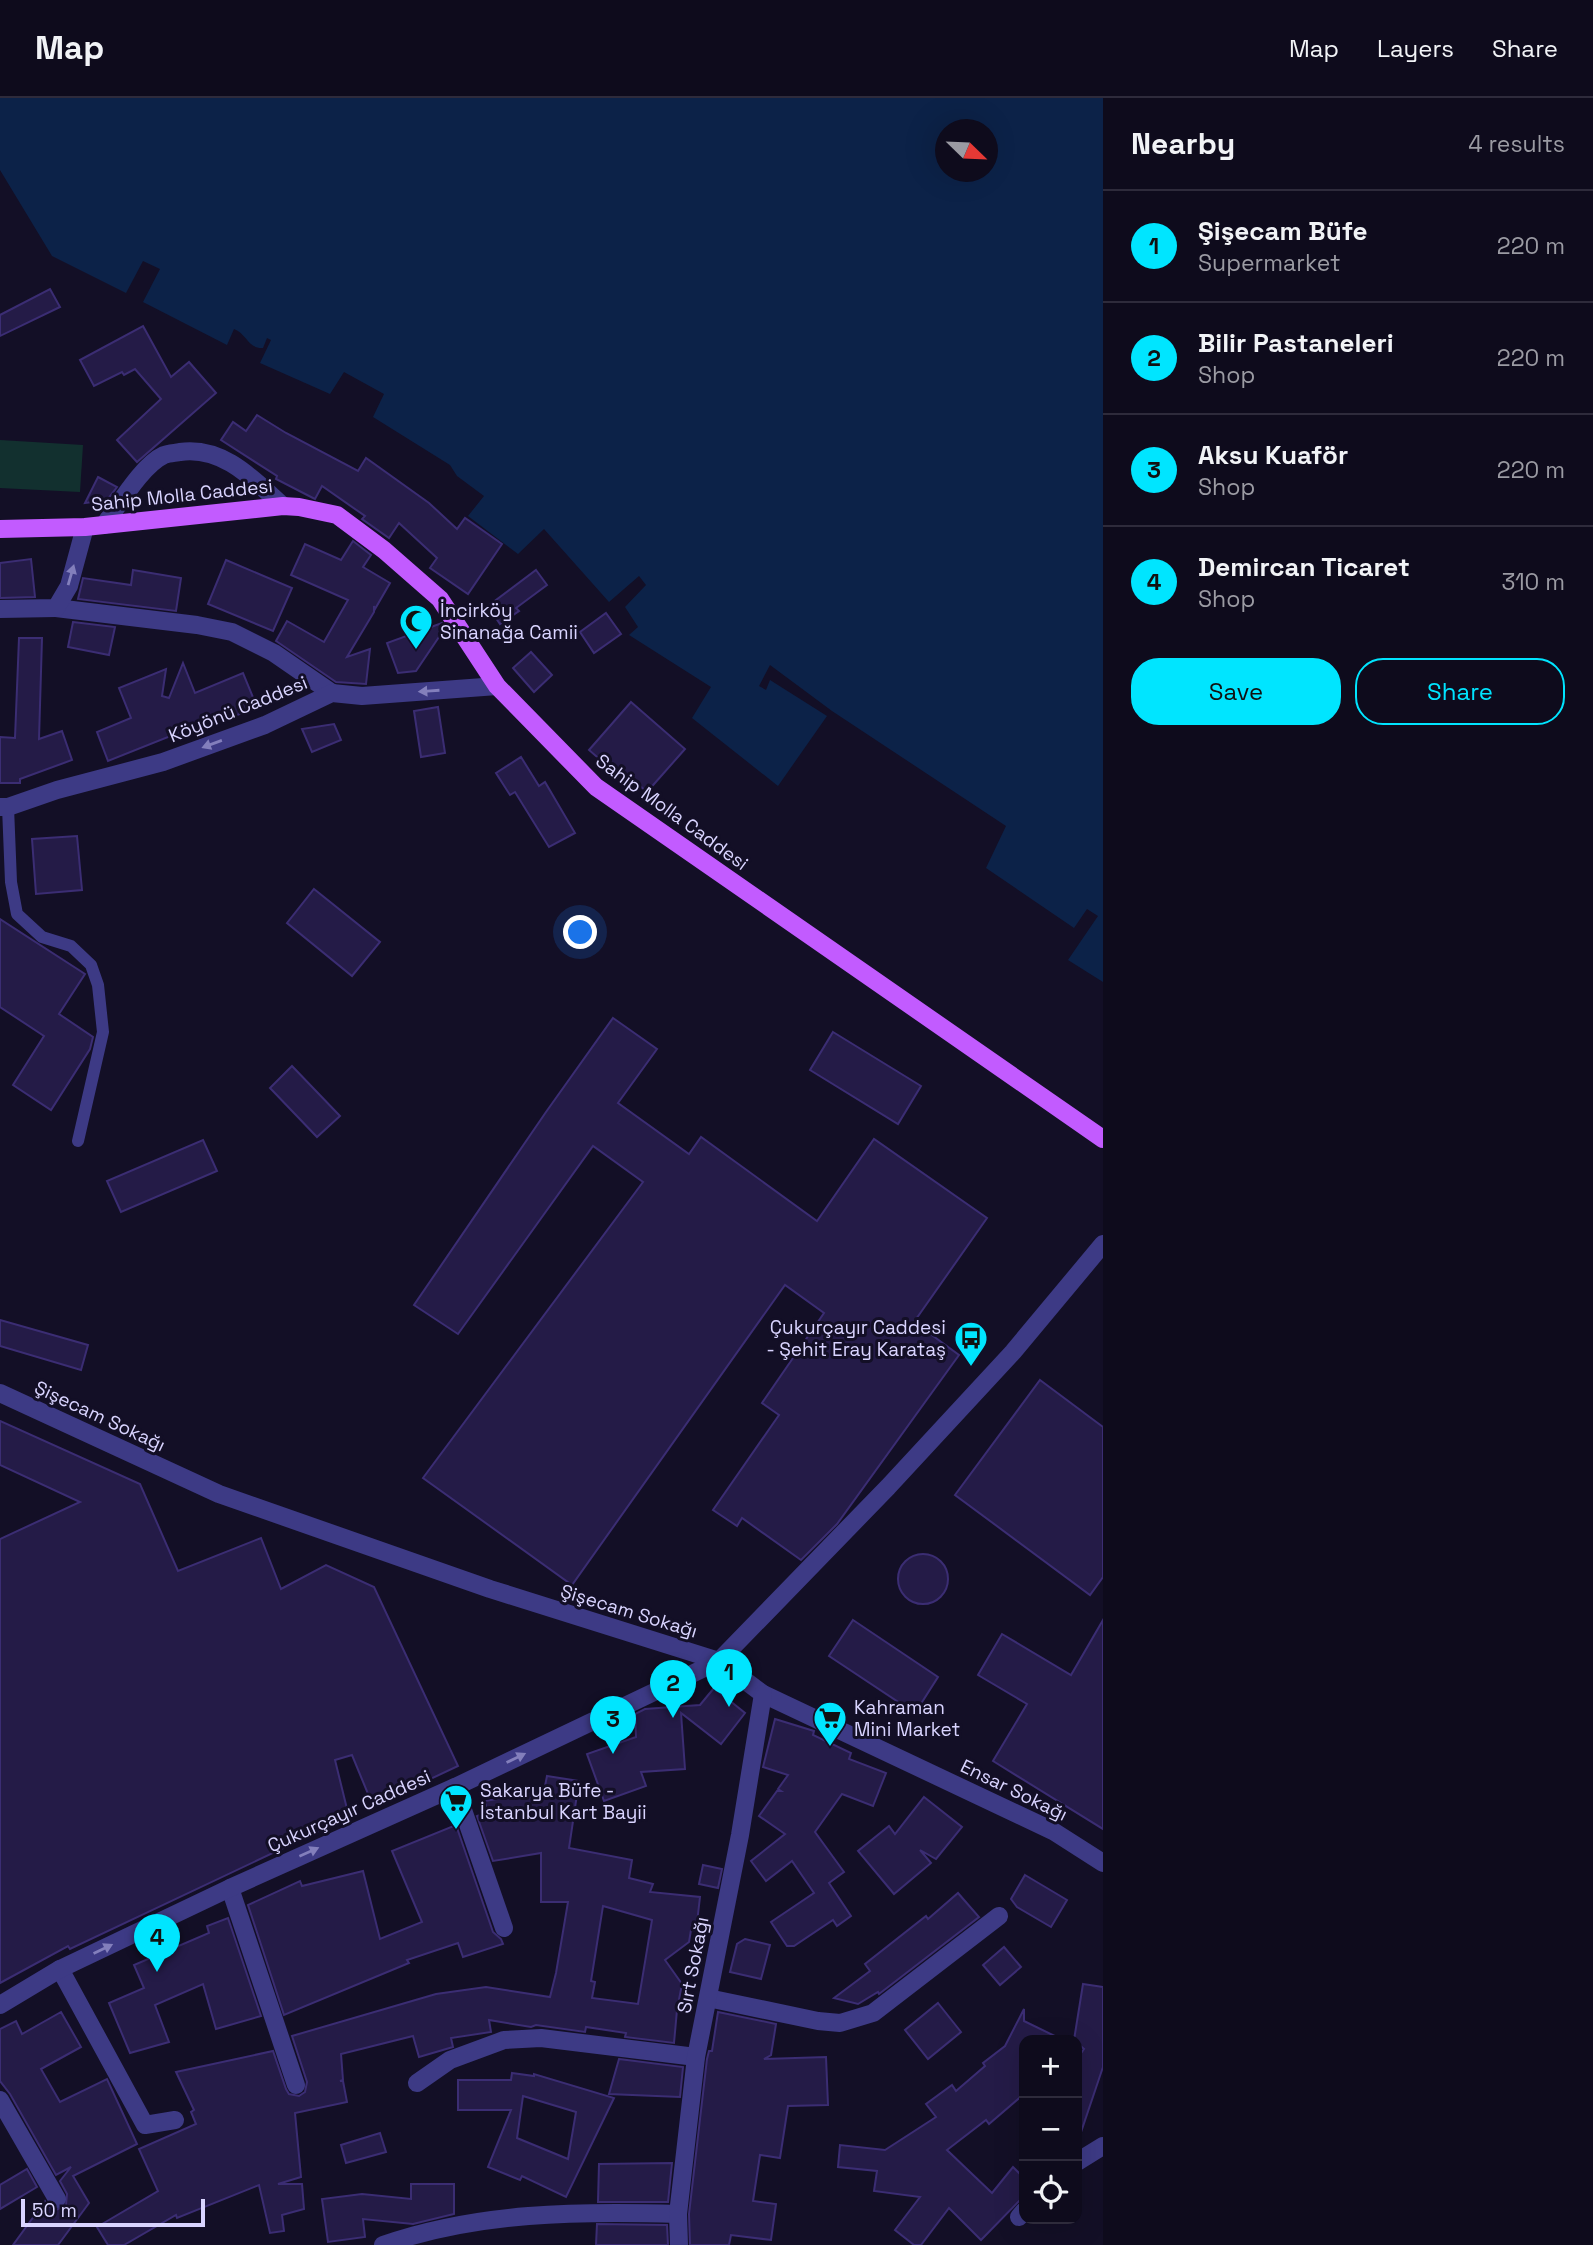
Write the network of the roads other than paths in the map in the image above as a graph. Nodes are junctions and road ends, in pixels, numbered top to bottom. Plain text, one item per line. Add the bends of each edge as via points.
1 (283, 506) junction
2 (104, 525) junction
3 (85, 527) junction
4 (0, 529) edge
5 (0, 608) edge
6 (56, 608) junction
7 (497, 686) junction
8 (332, 693) junction
9 (4, 807) edge
10 (1103, 1139) edge
11 (78, 1141) dead end
12 (1103, 1244) edge
13 (0, 1393) edge
14 (719, 1661) junction
15 (763, 1694) junction
16 (455, 1787) junction
17 (1103, 1863) edge
18 (230, 1888) junction
19 (999, 1916) dead end
20 (504, 1928) dead end
21 (60, 1969) junction
22 (708, 1998) junction
23 (0, 2005) edge
24 (696, 2057) junction
25 (417, 2082) dead end
26 (296, 2085) dead end
27 (0, 2100) edge
28 (175, 2120) dead end
29 (1103, 2146) edge
30 (1079, 2161) edge
31 (57, 2199) dead end
32 (678, 2214) junction
33 (383, 2245) edge
34 (679, 2245) edge

1 - 2 main road, Sahip Molla Caddesi
1 - 2 street via 246,473 215,454 192,451 164,454 145,470
1 - 7 main road, Sahip Molla Caddesi via 337,515 384,550 440,599
2 - 3 main road, Sahip Molla Caddesi
3 - 4 main road, Sahip Molla Caddesi
6 -> 3 street via 69,586
5 - 6 street
6 - 8 street via 232,632 274,653
7 -> 8 street, Köyönü Caddesi via 362,696
7 - 10 main road, Sahip Molla Caddesi via 596,787
8 -> 9 street, Köyönü Caddesi via 265,725 163,762
9 - 11 lane via 17,914 42,937 71,946 91,965 98,985 103,1032
12 - 14 street via 986,1381
13 - 14 street, Şişecam Sokağı via 219,1494 490,1589
14 - 15 street, Ensar Sokağı
16 -> 14 street, Çukurçayır Caddesi
15 - 17 street, Ensar Sokağı via 1053,1831
15 - 22 street, Sırt Sokağı
18 -> 16 street, Çukurçayır Caddesi
16 - 20 street
21 -> 18 street, Çukurçayır Caddesi
18 - 26 street
19 - 22 street via 873,2013 840,2023
21 - 23 street, Çukurçayır Caddesi
21 - 28 street via 145,2125
22 - 24 street, Sırt Sokağı
24 - 25 street via 541,2038 504,2040 450,2060
24 - 32 street, Sırt Sokağı
27 - 31 street
29 - 30 street
32 - 33 street via 518,2217 416,2234
32 - 34 street, Sırt Sokağı

